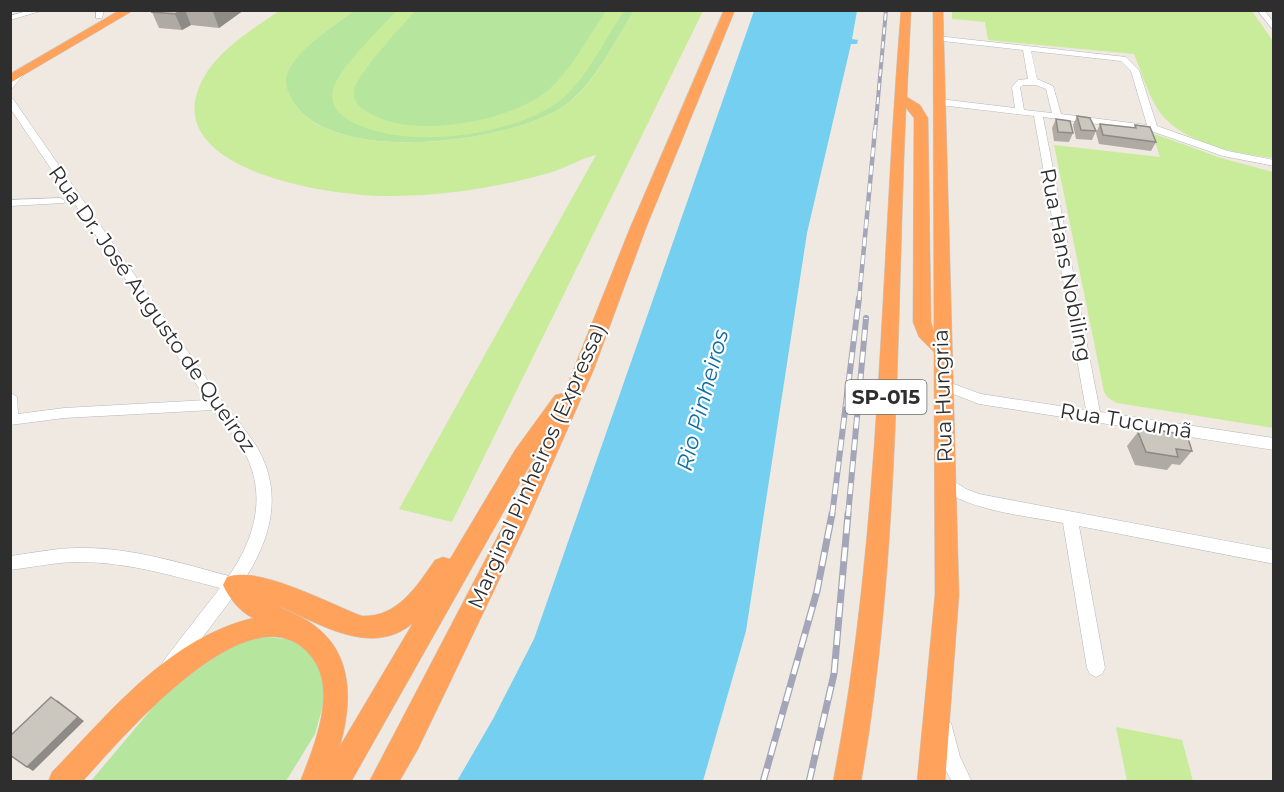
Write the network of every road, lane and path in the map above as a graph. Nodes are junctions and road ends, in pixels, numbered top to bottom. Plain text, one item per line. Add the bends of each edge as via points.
1 (41, 10) edge
2 (118, 10) edge
3 (129, 10) edge
4 (730, 10) edge
5 (906, 10) edge
6 (938, 10) edge
7 (1260, 10) edge
8 (102, 12) edge
9 (10, 18) edge
10 (1273, 29) edge
11 (937, 38) junction
12 (1026, 47) junction
13 (13, 73) edge
14 (1033, 81) junction
15 (10, 89) edge
16 (899, 98) junction
17 (940, 102) junction
18 (11, 105) edge
19 (1020, 111) junction
20 (1038, 113) junction
21 (1057, 115) junction
22 (1153, 128) junction
23 (1274, 163) edge
24 (60, 201) dead end
25 (10, 203) edge
26 (941, 348) junction
27 (585, 369) junction
28 (943, 385) junction
29 (10, 397) edge
30 (979, 399) junction
31 (217, 405) junction
32 (944, 410) junction
33 (1095, 416) junction
34 (11, 419) edge
35 (1274, 444) edge
36 (946, 482) junction
37 (492, 508) junction
38 (1070, 516) junction
39 (1274, 557) edge
40 (10, 563) edge
41 (235, 585) junction
42 (299, 630) junction
43 (1096, 668) dead end
44 (158, 682) junction
45 (938, 702) junction
46 (62, 782) edge
47 (314, 782) edge
48 (334, 782) edge
49 (383, 782) edge
50 (848, 782) edge
51 (931, 782) edge
52 (962, 782) edge

1 - 9 street
2 - 13 highway
3 - 13 highway
4 - 27 highway, Marginal Pinheiros (Expressa) via 638,228
5 - 16 highway, SP-015
6 - 11 highway, Rua Hungria
7 - 10 street
8 - 13 highway
11 - 12 street
11 - 17 highway, Rua Hungria
12 - 14 street
12 - 22 street via 1127,60 1135,70
13 - 15 street
14 - 19 street via 1021,82 1016,87
14 - 21 street via 1050,88
16 - 26 highway via 919,112 921,118 922,322 925,333
16 - 50 highway, SP-015 via 883,463 868,630
17 - 19 street
17 - 26 highway, Rua Hungria
18 - 31 street, Rua Dr. José Augusto de Queiroz
19 - 20 street
20 - 21 street
20 - 33 street, Rua Hans Nobiling
21 - 22 street
22 - 23 street via 1226,154
24 - 25 street
26 - 28 highway, Rua Hungria
27 - 37 highway via 522,456
27 - 49 highway, Marginal Pinheiros (Expressa) via 513,528
28 - 30 street, Rua Tucumã
28 - 32 highway, Rua Hungria
29 - 34 street
30 - 32 street, Rua Tucumã
30 - 33 street, Rua Tucumã
31 - 34 street
31 - 41 street, Rua Dr. José Augusto de Queiroz via 253,453 263,477 262,520 252,554
32 - 36 highway, Rua Hungria
33 - 35 street, Rua Tucumã
36 - 38 street via 969,498
36 - 45 highway, Rua Hungria via 947,595
37 - 41 highway via 412,608 387,627 362,627 264,589
37 - 48 highway
38 - 39 street
38 - 43 street
40 - 41 street via 58,555 99,556 158,565
41 - 42 highway via 254,606
41 - 44 street, Rua Dr. José Augusto de Queiroz
42 - 44 highway via 267,627 242,631
42 - 47 highway via 315,641 327,657 334,679 336,710
44 - 46 highway
45 - 51 highway, Rua Hungria
45 - 52 street via 951,759

